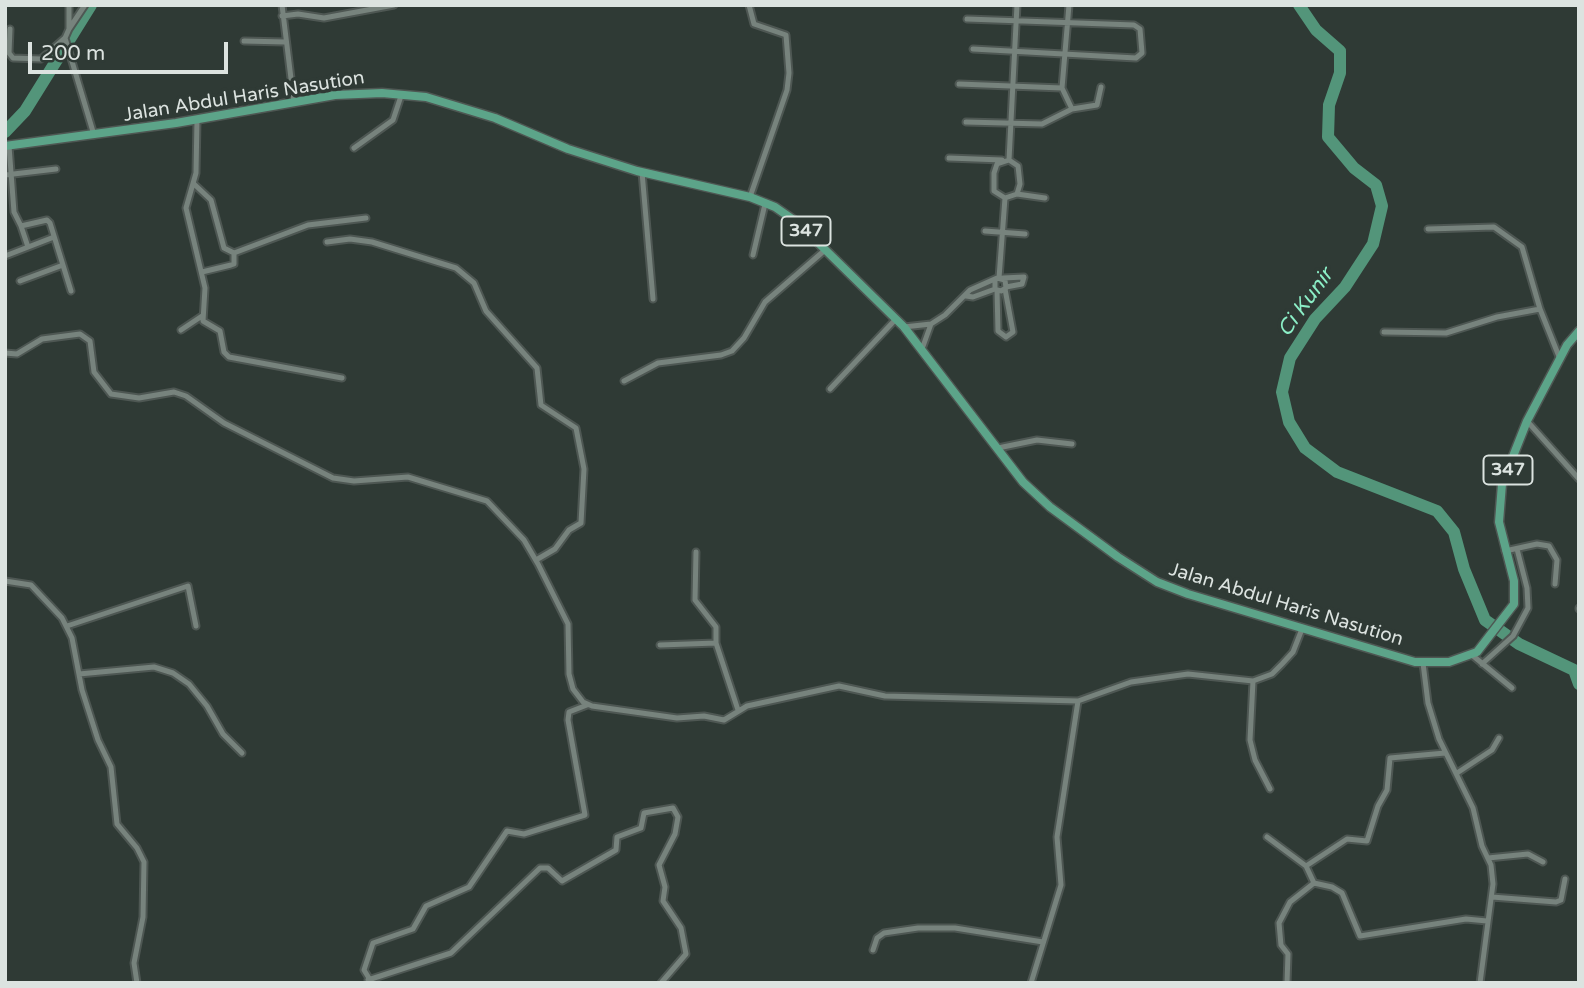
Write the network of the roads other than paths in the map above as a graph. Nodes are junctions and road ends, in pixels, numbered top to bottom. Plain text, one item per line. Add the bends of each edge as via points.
1 (69, 5) edge
2 (85, 5) edge
3 (282, 5) edge
4 (394, 5) edge
5 (749, 5) edge
6 (1017, 5) edge
7 (1069, 5) edge
8 (282, 16) junction
9 (967, 19) dead end
10 (1016, 20) junction
11 (1067, 20) junction
12 (10, 29) dead end
13 (69, 29) junction
14 (66, 39) junction
15 (244, 41) dead end
16 (285, 42) junction
17 (973, 49) dead end
18 (1015, 50) junction
19 (1066, 52) junction
20 (7, 56) edge
21 (959, 84) dead end
22 (1013, 87) junction
23 (1101, 87) dead end
24 (1062, 88) junction
25 (401, 96) junction
26 (294, 103) junction
27 (1072, 109) junction
28 (197, 120) junction
29 (967, 122) dead end
30 (1011, 124) junction
31 (94, 135) junction
32 (7, 146) edge
33 (354, 148) dead end
34 (948, 158) dead end
35 (1002, 160) junction
36 (1009, 160) junction
37 (56, 169) dead end
38 (642, 172) junction
39 (8, 175) edge
40 (194, 184) junction
41 (1017, 194) junction
42 (750, 197) junction
43 (1005, 198) junction
44 (1045, 198) dead end
45 (765, 204) junction
46 (14, 212) junction
47 (5, 214) edge
48 (366, 218) dead end
49 (21, 226) junction
50 (1428, 229) dead end
51 (985, 231) dead end
52 (1002, 233) junction
53 (1024, 234) dead end
54 (54, 237) junction
55 (327, 242) dead end
56 (28, 247) junction
57 (825, 250) junction
58 (234, 253) junction
59 (753, 255) dead end
60 (5, 256) edge
61 (63, 265) junction
62 (202, 272) junction
63 (999, 279) junction
64 (20, 281) dead end
65 (1006, 288) junction
66 (996, 290) junction
67 (71, 291) dead end
68 (966, 296) junction
69 (653, 299) dead end
70 (1540, 309) junction
71 (202, 316) junction
72 (895, 320) junction
73 (931, 324) junction
74 (904, 327) junction
75 (181, 330) dead end
76 (1579, 331) edge
77 (1384, 332) dead end
78 (922, 349) junction
79 (5, 353) edge
80 (1560, 359) junction
81 (342, 378) dead end
82 (624, 381) dead end
83 (830, 389) dead end
84 (1527, 421) junction
85 (1072, 444) dead end
86 (998, 448) junction
87 (1579, 479) edge
88 (1517, 549) junction
89 (1506, 551) junction
90 (696, 552) dead end
91 (536, 560) junction
92 (5, 581) edge
93 (1555, 583) dead end
94 (67, 626) junction
95 (196, 626) dead end
96 (1302, 629) junction
97 (716, 643) junction
98 (660, 645) dead end
99 (1475, 653) junction
100 (1423, 663) junction
101 (1482, 664) junction
102 (79, 674) junction
103 (1253, 681) junction
104 (1512, 688) dead end
105 (1078, 701) junction
106 (588, 704) junction
107 (738, 710) junction
108 (1499, 738) dead end
109 (242, 753) dead end
110 (1444, 753) junction
111 (1457, 773) junction
112 (1270, 789) dead end
113 (1268, 837) dead end
114 (1488, 858) junction
115 (1544, 862) dead end
116 (1306, 866) junction
117 (1565, 879) dead end
118 (1314, 883) junction
119 (1492, 897) junction
120 (1487, 921) junction
121 (1043, 942) junction
122 (873, 950) dead end
123 (370, 981) edge
124 (137, 983) edge
125 (660, 983) edge
126 (1031, 983) edge
127 (1287, 983) edge
128 (1480, 983) edge

1 - 13 street
2 - 13 street
3 - 8 street
4 - 8 street via 324,18
5 - 42 street via 754,24 786,35 789,60 787,90
6 - 10 street
7 - 11 street
8 - 16 street
9 - 10 street
10 - 11 street
10 - 18 street
11 - 19 street
11 - 19 street via 1136,25 1142,53 1139,57
12 - 20 street
13 - 14 street
14 - 20 street via 41,59
14 - 31 street
15 - 16 street
16 - 26 street
17 - 18 street
18 - 19 street
18 - 22 street
19 - 24 street
21 - 22 street
22 - 24 street
22 - 30 street
23 - 27 street via 1097,105
24 - 27 street
25 - 26 main road, Jalan Abdul Haris Nasution / 347 via 357,93
25 - 33 street via 393,120
25 - 38 main road, Jalan Abdul Haris Nasution / 347 via 426,97 495,118 568,149
26 - 28 main road, Jalan Abdul Haris Nasution / 347
27 - 30 street via 1047,122
28 - 31 main road, Jalan Abdul Haris Nasution / 347
28 - 40 street
29 - 30 street
30 - 36 street
31 - 32 main road, Jalan Abdul Haris Nasution / 347
32 - 39 street
34 - 35 street
35 - 36 street
35 - 43 street via 994,173 993,191
36 - 41 street via 1018,166
37 - 39 street
38 - 42 main road, Jalan Abdul Haris Nasution / 347
38 - 69 street
39 - 46 street
40 - 58 street via 211,200 224,247
40 - 62 street via 187,218
41 - 43 street
41 - 44 street
42 - 45 main road, Jalan Abdul Haris Nasution / 347
43 - 52 street
45 - 57 main road, Jalan Abdul Haris Nasution / 347 via 798,223
45 - 59 street
46 - 47 street
46 - 49 street
48 - 58 street via 308,225
49 - 54 street via 47,220
49 - 56 street
50 - 70 street via 1500,229 1522,248
51 - 52 street
52 - 53 street
52 - 63 street
54 - 56 street
54 - 61 street
55 - 91 street via 372,242 456,268 474,283 484,308 533,362 541,405 576,428 584,469 581,523 569,530 555,549
56 - 60 street
57 - 72 main road, Jalan Abdul Haris Nasution / 347
57 - 82 street via 762,305 732,351 658,363
58 - 62 street via 234,264
61 - 64 street
61 - 67 street
62 - 71 street
63 - 65 street
63 - 65 street via 1024,277 1022,284
63 - 66 street
63 - 68 street via 970,290
65 - 66 street
65 - 66 street via 1013,332 1006,337 998,331
66 - 68 street
68 - 73 street
70 - 77 street via 1446,333
70 - 80 street
71 - 75 street
71 - 81 street via 220,331 229,357
72 - 74 main road, Jalan Abdul Haris Nasution / 347
72 - 83 street
73 - 74 street
73 - 78 street
74 - 78 main road, Jalan Abdul Haris Nasution / 347
76 - 80 main road, 347
78 - 86 main road, Jalan Abdul Haris Nasution / 347
79 - 91 street via 17,354 42,339 84,336 91,345 94,372 111,394 139,398 174,392 186,396 224,423 333,478 408,477 483,499 513,528
80 - 84 main road, 347
84 - 87 street
84 - 89 main road, 347 via 1502,484 1499,522
85 - 86 street via 1037,440
86 - 96 main road, Jalan Abdul Haris Nasution / 347 via 1023,482 1050,507 1157,582
88 - 89 street
88 - 93 street via 1549,546 1557,560
88 - 101 street via 1529,598 1513,636
89 - 99 main road, 347 via 1516,593 1514,604
90 - 97 street via 693,592 696,603 716,627
91 - 106 street via 568,624 573,689
92 - 94 street via 31,585
94 - 95 street via 188,586
94 - 102 street
96 - 100 main road, Jalan Abdul Haris Nasution / 347
96 - 103 street via 1293,652 1282,664 1272,674
97 - 98 street
97 - 107 street
99 - 100 main road, Jalan Abdul Haris Nasution / 347 via 1449,662
99 - 101 street
100 - 110 street via 1428,703
101 - 104 street
102 - 109 street via 154,667 173,673 207,706 223,734
102 - 124 street via 98,740 111,767 117,824 144,862 143,917 134,963
103 - 105 street via 1188,674 1126,683
103 - 112 street via 1250,740
105 - 107 street via 885,696 839,686
105 - 121 street via 1057,837 1061,885
106 - 107 street via 719,720
106 - 123 street via 569,712 568,720 586,813 524,834 507,831 470,886 426,906 413,929 373,943 364,970
108 - 111 street via 1492,750
110 - 111 street
110 - 116 street via 1391,757 1387,790 1369,840 1347,839
111 - 114 street
113 - 116 street
114 - 115 street via 1528,854
114 - 119 street
116 - 118 street
117 - 119 street via 1559,902
118 - 120 street via 1342,893 1360,936 1456,921
118 - 127 street via 1290,902 1279,923 1281,945 1288,954
119 - 120 street
120 - 128 street
121 - 122 street via 955,928 918,928 884,933
121 - 126 street
123 - 125 street via 451,953 540,868 562,881 616,850 617,837 641,828 644,813 673,808 678,817 675,834 659,865 664,905 684,935 686,954

